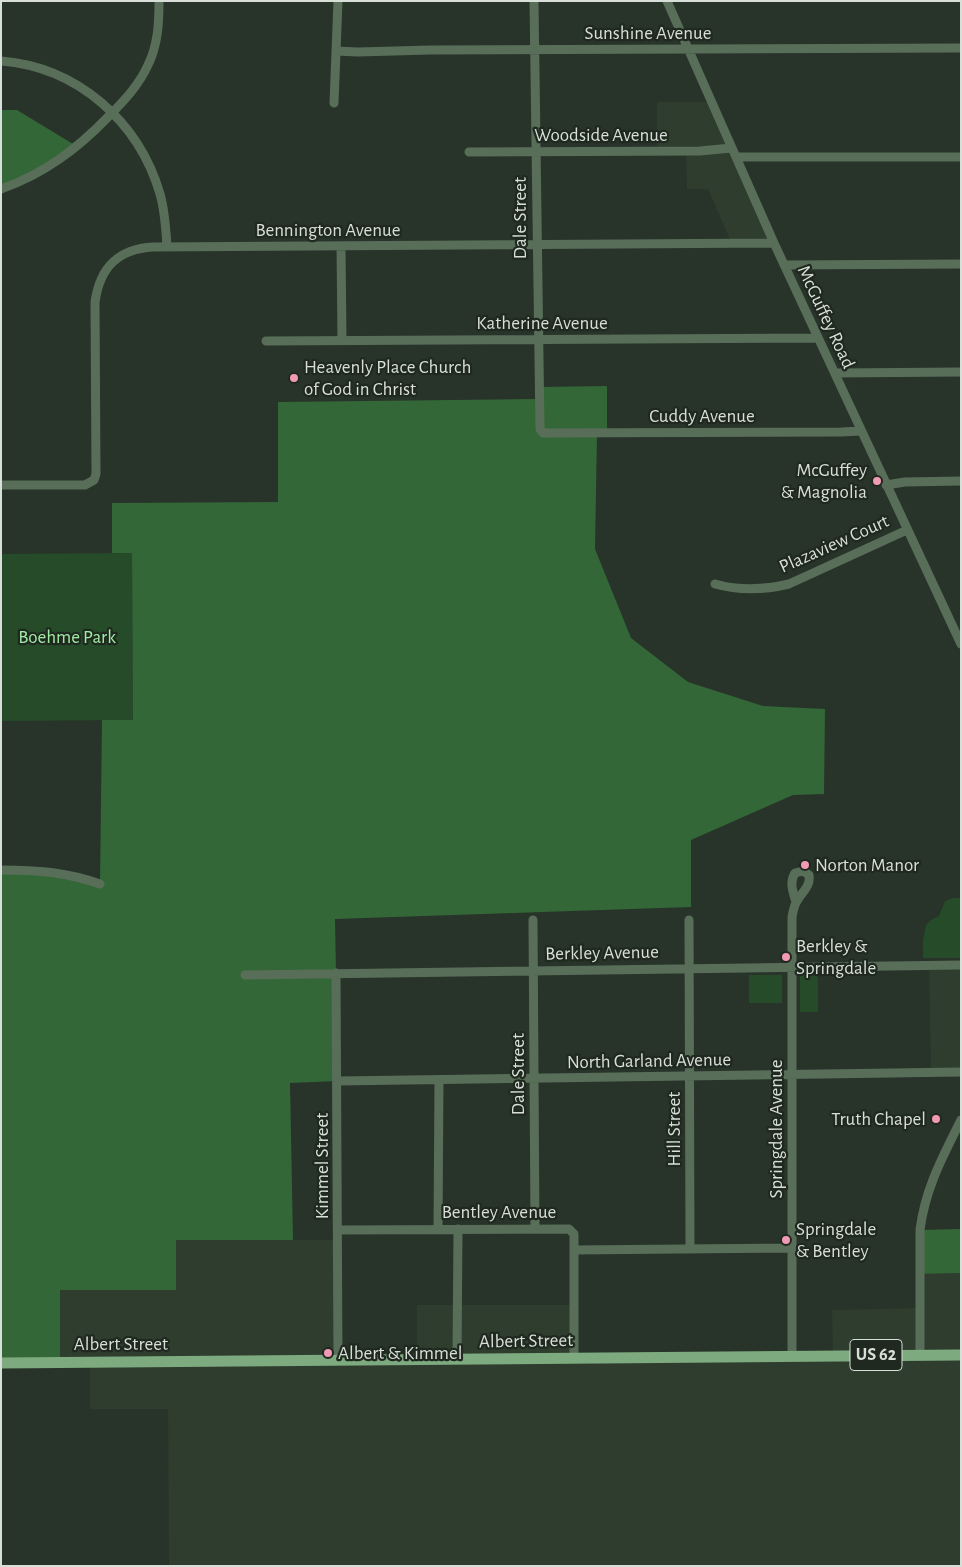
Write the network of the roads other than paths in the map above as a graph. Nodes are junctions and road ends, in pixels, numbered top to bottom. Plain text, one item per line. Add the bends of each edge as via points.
1 (159, 1) edge
2 (338, 1) edge
3 (534, 1) edge
4 (667, 1) edge
5 (961, 48) edge
6 (688, 49) junction
7 (534, 50) junction
8 (336, 51) junction
9 (1, 61) edge
10 (334, 103) dead end
11 (112, 112) junction
12 (731, 148) junction
13 (536, 151) junction
14 (470, 152) dead end
15 (961, 156) edge
16 (736, 157) junction
17 (1, 189) edge
18 (774, 243) junction
19 (537, 245) junction
20 (341, 246) junction
21 (167, 247) junction
22 (961, 264) edge
23 (784, 265) junction
24 (818, 338) junction
25 (538, 339) junction
26 (342, 340) junction
27 (266, 341) dead end
28 (961, 372) edge
29 (835, 373) junction
30 (861, 431) junction
31 (543, 433) joint
32 (961, 481) edge
33 (1, 485) edge
34 (886, 485) junction
35 (907, 530) junction
36 (715, 584) dead end
37 (961, 644) edge
38 (1, 870) edge
39 (100, 884) dead end
40 (796, 902) dead end
41 (533, 920) dead end
42 (689, 920) dead end
43 (961, 965) edge
44 (792, 967) junction
45 (690, 968) junction
46 (533, 970) junction
47 (336, 973) junction
48 (245, 975) dead end
49 (961, 1072) edge
50 (792, 1075) junction
51 (690, 1077) junction
52 (535, 1079) junction
53 (439, 1080) junction
54 (338, 1081) junction
55 (961, 1120) edge
56 (458, 1228) junction
57 (535, 1228) junction
58 (438, 1229) junction
59 (338, 1230) junction
60 (690, 1248) junction
61 (791, 1248) junction
62 (574, 1250) junction
63 (920, 1355) junction
64 (961, 1355) edge
65 (792, 1356) junction
66 (574, 1358) junction
67 (457, 1359) junction
68 (338, 1360) junction
69 (1, 1363) edge

1 - 11 street via 156,44 149,64 132,91
2 - 8 street
3 - 7 street, Dale Street
4 - 6 street, McGuffey Road
5 - 6 street, Sunshine Avenue
6 - 7 street, Sunshine Avenue
6 - 12 street, McGuffey Road
7 - 8 street, Sunshine Avenue
7 - 13 street, Dale Street
8 - 10 street
9 - 11 street via 34,66 61,76 84,88
11 - 17 street via 65,157 35,176
11 - 21 street via 132,134 153,171 164,210
12 - 13 street, Woodside Avenue via 700,151
12 - 16 street, McGuffey Road
13 - 14 street, Woodside Avenue
13 - 19 street, Dale Street
15 - 16 street
16 - 18 street, McGuffey Road
18 - 19 street, Bennington Avenue
18 - 23 street, McGuffey Road
19 - 20 street, Bennington Avenue
19 - 25 street, Dale Street
20 - 21 street, Bennington Avenue
20 - 26 street
21 - 33 street, Bennington Avenue via 139,248 126,253 108,267 99,281 95,302 96,474 92,482 84,485
22 - 23 street
23 - 24 street, McGuffey Road
24 - 25 street, Katherine Avenue
24 - 29 street, McGuffey Road
25 - 26 street, Katherine Avenue
25 - 31 street, Dale Street via 540,429
26 - 27 street, Katherine Avenue
28 - 29 street
29 - 30 street, McGuffey Road
30 - 31 street, Cuddy Avenue
30 - 34 street, McGuffey Road
32 - 34 street
34 - 35 street, McGuffey Road
35 - 36 street, Plazaview Court via 789,584 754,590
35 - 37 street, McGuffey Road
38 - 39 street via 50,871
40 - 44 street, Springdale Avenue via 792,917
41 - 46 street, Dale Street
42 - 45 street, Hill Street
43 - 44 street, Berkley Avenue
44 - 45 street, Berkley Avenue
44 - 50 street, Springdale Avenue
45 - 46 street, Berkley Avenue
45 - 51 street, Hill Street
46 - 47 street, Berkley Avenue
46 - 52 street, Dale Street
47 - 48 street, Berkley Avenue
47 - 54 street, Kimmel Street
49 - 50 street, North Garland Avenue
50 - 51 street, North Garland Avenue
50 - 61 street, Springdale Avenue
51 - 52 street, North Garland Avenue
51 - 60 street, Hill Street
52 - 53 street, North Garland Avenue
52 - 57 street, Dale Street
53 - 54 street, North Garland Avenue
53 - 58 street
54 - 59 street, Kimmel Street
55 - 63 street via 928,1190 922,1212
56 - 57 street, Bentley Avenue
56 - 58 street, Bentley Avenue
56 - 67 street
57 - 62 street, Bentley Avenue via 569,1229 574,1234
58 - 59 street, Bentley Avenue
59 - 68 street, Kimmel Street
60 - 61 street
60 - 62 street
61 - 65 street, Springdale Avenue
62 - 66 street
63 - 64 main road, Albert Street / US 62
63 - 65 main road, Albert Street / US 62
65 - 66 main road, Albert Street / US 62
66 - 67 main road, Albert Street / US 62
67 - 68 main road, Albert Street / US 62
68 - 69 main road, Albert Street / US 62

